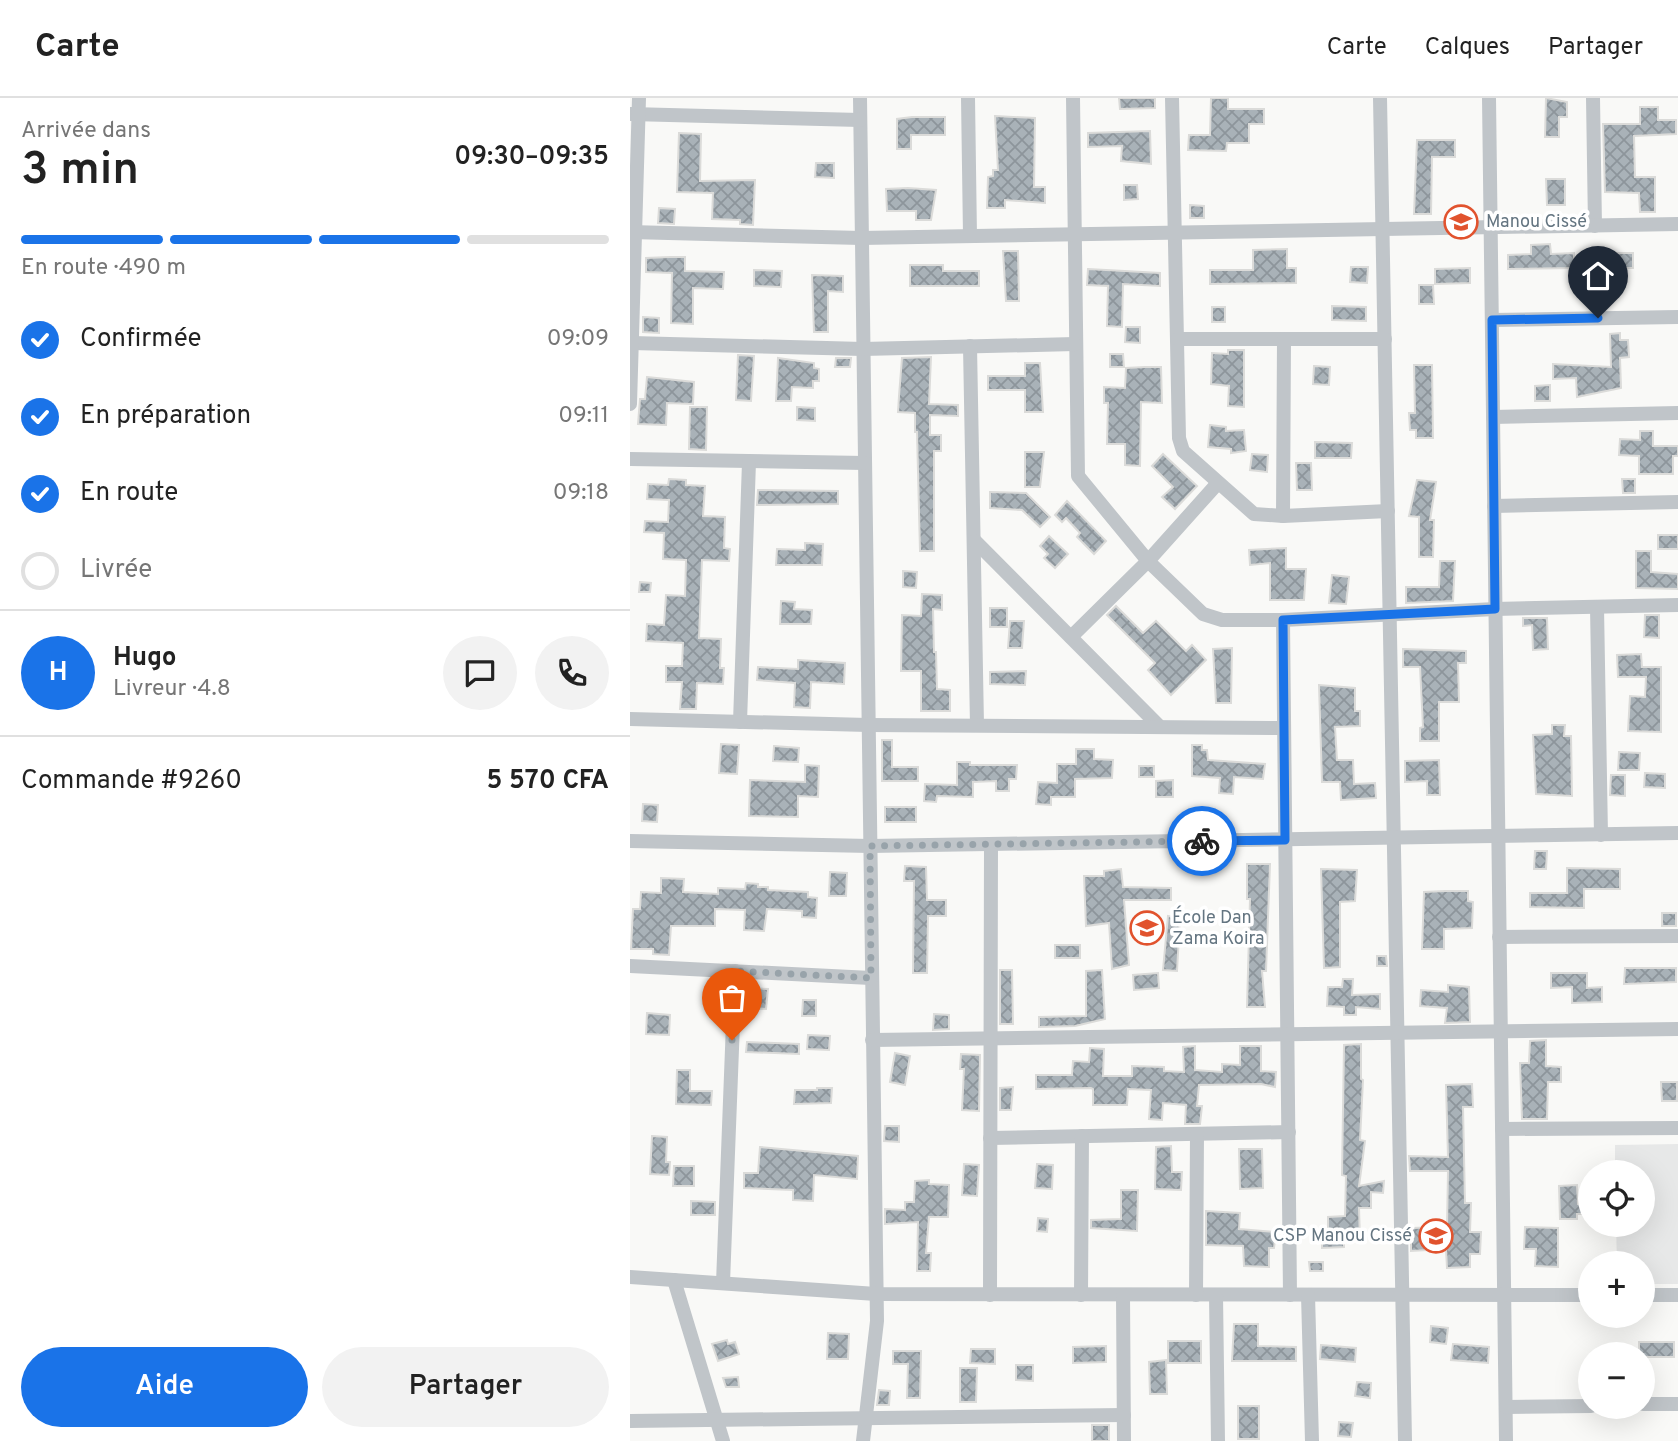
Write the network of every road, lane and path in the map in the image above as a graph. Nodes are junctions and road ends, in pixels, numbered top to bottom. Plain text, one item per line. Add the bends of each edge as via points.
1 (639, 98) edge
2 (860, 98) edge
3 (968, 98) edge
4 (1073, 98) edge
5 (1172, 98) edge
6 (1380, 98) edge
7 (1489, 98) edge
8 (1593, 98) edge
9 (634, 114) edge
10 (860, 120) junction
11 (1678, 224) edge
12 (1595, 226) junction
13 (1491, 228) junction
14 (1383, 229) junction
15 (632, 232) edge
16 (1174, 233) junction
17 (1074, 234) junction
18 (970, 236) junction
19 (862, 237) junction
20 (1678, 317) edge
21 (1492, 320) junction
22 (1178, 339) junction
23 (1284, 339) junction
24 (1385, 339) junction
25 (632, 343) edge
26 (1075, 344) junction
27 (970, 346) junction
28 (863, 349) junction
29 (630, 404) edge
30 (1678, 413) edge
31 (1493, 417) junction
32 (630, 459) edge
33 (749, 462) junction
34 (864, 463) junction
35 (1217, 484) junction
36 (1678, 502) edge
37 (1494, 506) junction
38 (1388, 511) junction
39 (1283, 516) junction
40 (975, 541) junction
41 (1148, 561) junction
42 (1678, 605) edge
43 (1597, 607) junction
44 (1495, 609) junction
45 (1390, 615) junction
46 (1283, 620) junction
47 (1071, 637) junction
48 (630, 719) edge
49 (740, 722) junction
50 (977, 725) junction
51 (1158, 725) junction
52 (868, 726) junction
53 (1284, 728) junction
54 (1678, 833) edge
55 (1601, 835) junction
56 (1498, 836) junction
57 (1394, 838) junction
58 (1285, 840) junction
59 (630, 841) edge
60 (991, 844) junction
61 (870, 846) junction
62 (1678, 936) edge
63 (1499, 937) junction
64 (630, 965) edge
65 (734, 971) junction
66 (871, 978) junction
67 (1678, 1029) edge
68 (1500, 1031) junction
69 (1397, 1033) junction
70 (1287, 1034) junction
71 (991, 1038) junction
72 (872, 1040) junction
73 (1678, 1128) edge
74 (1502, 1129) junction
75 (1289, 1132) junction
76 (1197, 1134) junction
77 (1082, 1136) junction
78 (990, 1138) junction
79 (630, 1278) edge
80 (674, 1280) junction
81 (723, 1283) junction
82 (876, 1294) junction
83 (1081, 1294) junction
84 (990, 1295) junction
85 (1123, 1295) junction
86 (1196, 1295) junction
87 (1216, 1295) junction
88 (1290, 1295) junction
89 (1308, 1295) junction
90 (1402, 1295) junction
91 (1504, 1295) junction
92 (1578, 1295) edge
93 (1655, 1295) edge
94 (1678, 1295) edge
95 (1655, 1404) edge
96 (1678, 1404) edge
97 (1578, 1406) edge
98 (1506, 1407) junction
99 (1124, 1415) junction
100 (866, 1417) junction
101 (717, 1420) junction
102 (630, 1421) edge
103 (723, 1441) edge
104 (863, 1441) edge
105 (1124, 1441) edge
106 (1218, 1441) edge
107 (1312, 1441) edge
108 (1405, 1441) edge
109 (1506, 1441) edge

1 - 9 street
2 - 10 street
3 - 18 street
4 - 17 street
5 - 16 street
6 - 14 street
7 - 13 street
8 - 12 street
9 - 10 street
9 - 15 street
10 - 19 street
11 - 12 street
12 - 13 street
13 - 14 street
13 - 21 street
14 - 16 street
14 - 24 street
15 - 19 street
15 - 25 street
16 - 17 street
16 - 22 street
17 - 18 street
17 - 26 street
18 - 19 street
19 - 28 street
20 - 21 street
21 - 31 street
22 - 23 street
22 - 35 street via 1180,445
23 - 24 street
23 - 39 street
24 - 38 street
25 - 28 street
25 - 29 street
26 - 27 street
26 - 41 street via 1078,476
27 - 28 street
27 - 40 street
28 - 34 street
30 - 31 street
31 - 37 street
32 - 33 street
33 - 34 street
33 - 49 street
34 - 52 street
35 - 39 street via 1254,514
35 - 41 street
36 - 37 street
37 - 44 street
38 - 39 street
38 - 45 street
40 - 47 street
40 - 50 street
41 - 46 street via 1203,614
41 - 47 street
42 - 43 street
43 - 44 street
43 - 55 street
44 - 45 street
44 - 56 street
45 - 46 street
45 - 57 street
46 - 53 street
47 - 51 street
48 - 49 street
49 - 52 street
50 - 51 street
50 - 52 street
51 - 53 street
52 - 61 street
53 - 58 street
54 - 55 street
55 - 56 street
56 - 57 street
56 - 63 street
57 - 58 street
57 - 69 street
58 - 60 street
58 - 70 street
59 - 61 street
60 - 61 street
60 - 71 street
61 - 66 street
62 - 63 street
63 - 68 street
64 - 65 street
65 - 66 street
65 - 81 street
66 - 72 street
67 - 68 street
68 - 69 street
68 - 74 street
69 - 70 street
69 - 90 street
70 - 71 street
70 - 75 street
71 - 72 street
71 - 78 street
72 - 82 street
73 - 74 street
74 - 91 street
75 - 76 street
75 - 88 street
76 - 77 street
76 - 86 street
77 - 78 street
77 - 83 street
78 - 84 street
79 - 80 street
80 - 81 street
80 - 101 street
81 - 82 street
82 - 84 street
82 - 100 street
83 - 84 street
83 - 85 street
85 - 86 street
85 - 99 street
86 - 87 street
87 - 88 street
87 - 106 street
88 - 89 street
89 - 90 street
89 - 107 street
90 - 91 street
90 - 108 street
91 - 92 street
91 - 98 street
93 - 94 street
95 - 96 street
97 - 98 street
98 - 109 street
99 - 100 street
99 - 105 street
100 - 101 street
100 - 104 street
101 - 102 street
101 - 103 street

